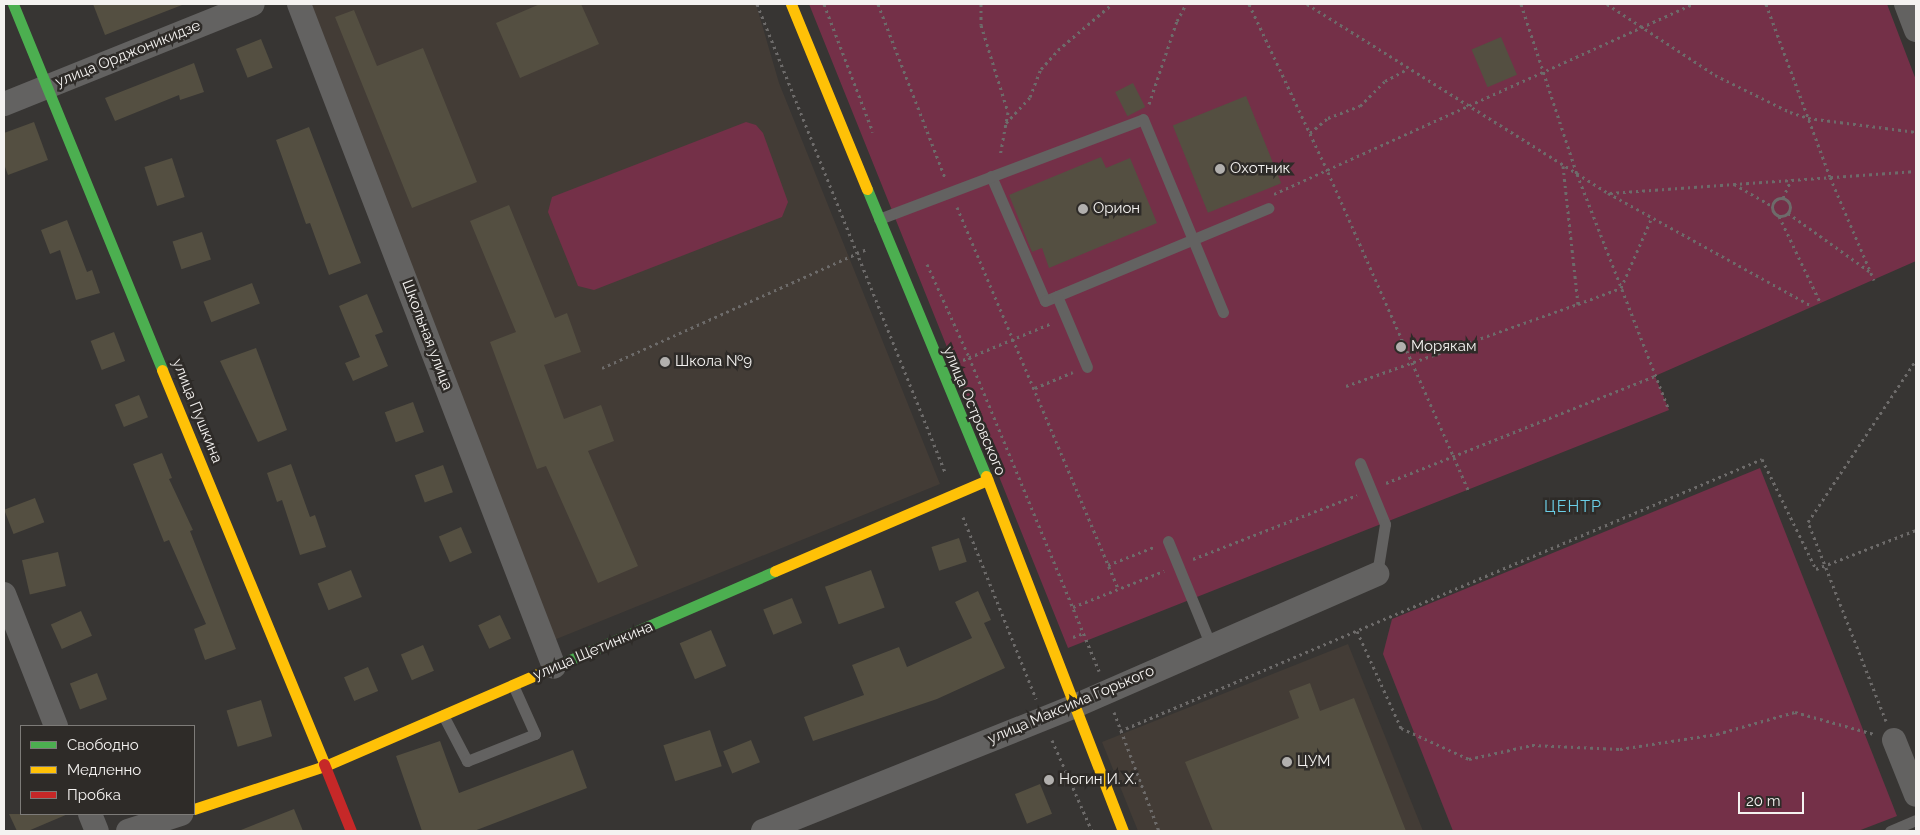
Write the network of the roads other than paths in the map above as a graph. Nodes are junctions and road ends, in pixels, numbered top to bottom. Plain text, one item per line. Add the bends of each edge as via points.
1 (13, 4) edge
2 (253, 4) edge
3 (299, 4) edge
4 (791, 4) edge
5 (1906, 4) edge
6 (1916, 30) edge
7 (49, 87) junction
8 (4, 104) edge
9 (994, 175) junction
10 (1267, 202) road end
11 (879, 219) junction
12 (1192, 240) junction
13 (1057, 296) junction
14 (1223, 312) dead end
15 (1086, 367) road end
16 (1360, 463) dead end
17 (987, 480) junction
18 (1164, 543) road end
19 (1377, 574) joint
20 (4, 594) edge
21 (1211, 646) junction
22 (554, 667) junction
23 (513, 685) junction
24 (1074, 706) junction
25 (443, 715) junction
26 (56, 725) edge
27 (1894, 740) road end
28 (325, 766) junction
29 (1916, 796) edge
30 (195, 809) edge
31 (90, 815) edge
32 (178, 815) edge
33 (1916, 820) edge
34 (97, 831) edge
35 (128, 831) edge
36 (351, 831) edge
37 (763, 831) edge
38 (1123, 831) edge
39 (1890, 831) edge

1 - 7 street, улица Пушкина
2 - 7 street, улица Орджоникидзе
3 - 22 street, Школьная улица
4 - 11 street, улица Островского
5 - 6 street
7 - 8 street, улица Орджоникидзе
7 - 28 street, улица Пушкина
9 - 11 lane
9 - 12 lane via 1143,119
9 - 13 lane via 1045,301
10 - 12 lane
11 - 17 street, улица Островского
12 - 13 lane
12 - 14 lane
13 - 15 lane
16 - 19 lane via 1385,524
17 - 22 street, улица Щетинкина
17 - 24 street, улица Островского
18 - 21 lane
19 - 21 street, улица Максима Горького
20 - 26 street
21 - 24 street, улица Максима Горького
22 - 23 street, улица Щетинкина
23 - 25 street, улица Щетинкина
23 - 25 lane via 535,734 467,761
24 - 37 street, улица Максима Горького
24 - 38 street, улица Островского
25 - 28 street, улица Щетинкина
27 - 29 street
28 - 30 street, улица Щетинкина
28 - 36 street, улица Пушкина
31 - 34 street
32 - 35 street
33 - 39 lane

